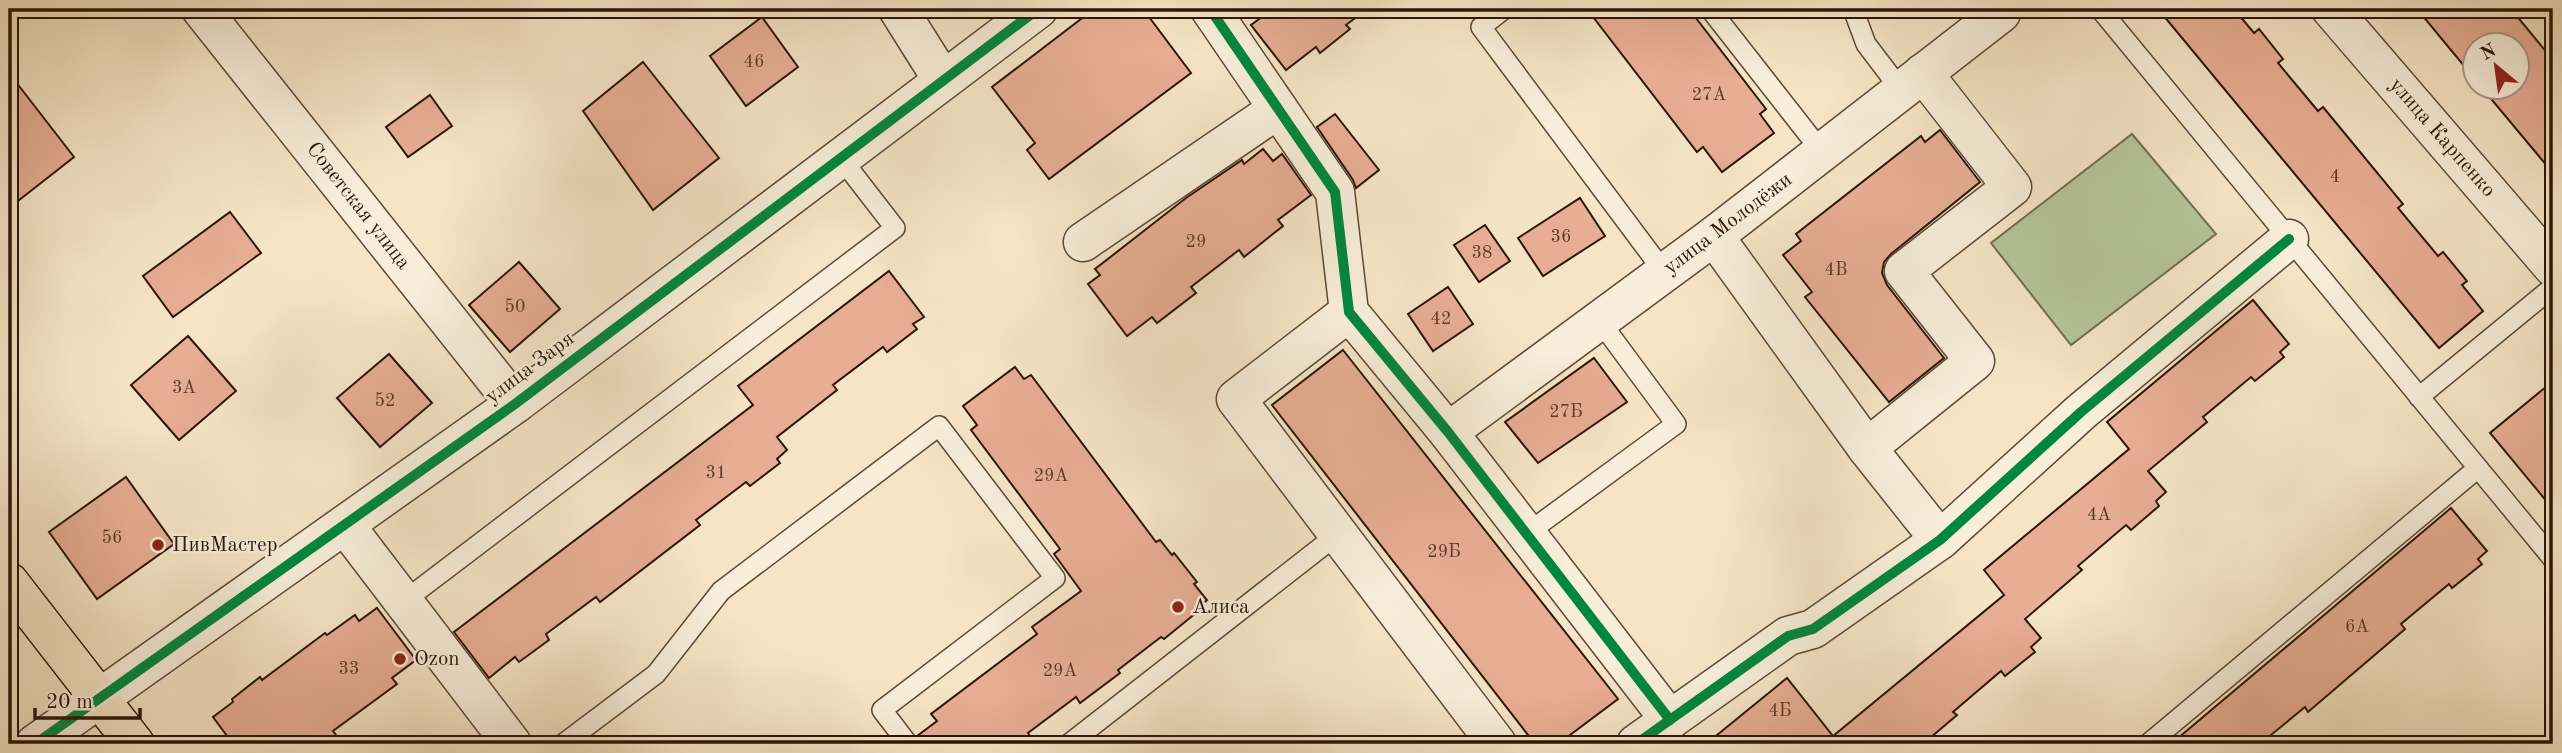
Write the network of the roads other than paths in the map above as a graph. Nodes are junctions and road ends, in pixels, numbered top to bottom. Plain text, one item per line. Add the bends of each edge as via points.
1 (201, 9) edge
2 (898, 9) edge
3 (1038, 9) edge
4 (1210, 9) edge
5 (1504, 9) edge
6 (1710, 9) edge
7 (1853, 9) edge
8 (2002, 9) edge
9 (2100, 9) edge
10 (2331, 9) edge
11 (943, 79) junction
12 (1912, 81) junction
13 (1278, 109) junction
14 (1822, 152) junction
15 (840, 157) junction
16 (1714, 236) junction
17 (2289, 239) junction
18 (1083, 242) dead end
19 (2553, 267) edge
20 (1664, 272) junction
21 (2553, 287) edge
22 (1349, 312) junction
23 (1599, 320) junction
24 (2419, 397) junction
25 (515, 404) junction
26 (1448, 432) junction
27 (1867, 448) junction
28 (2478, 468) junction
29 (345, 524) junction
30 (1338, 534) junction
31 (1526, 534) junction
32 (1940, 540) junction
33 (2553, 559) edge
34 (9, 582) edge
35 (404, 601) junction
36 (100, 699) junction
37 (1670, 720) junction
38 (35, 744) edge
39 (135, 744) edge
40 (512, 744) edge
41 (563, 744) edge
42 (908, 744) edge
43 (1069, 744) edge
44 (1497, 744) edge
45 (1636, 744) edge
46 (2148, 744) edge

1 - 25 street, Советская улица
2 - 11 street
3 - 11 street, улица Заря
4 - 13 street
5 - 20 lane via 1481,27
6 - 14 lane
7 - 12 lane via 1866,44
8 - 12 street, улица Молодёжи
9 - 17 lane
10 - 19 street, улица Карпенко
11 - 15 street, улица Заря
12 - 14 street, улица Молодёжи
12 - 27 street via 2012,187 1904,271 1975,361
13 - 18 street
13 - 22 street via 1335,192
14 - 16 street, улица Молодёжи
15 - 25 street, улица Заря
15 - 35 lane via 895,228
16 - 20 street, улица Молодёжи
16 - 27 street
17 - 24 lane
17 - 32 street via 2081,412
20 - 23 street, улица Молодёжи
21 - 24 lane
22 - 26 street
22 - 30 street via 1236,399
23 - 26 street, улица Молодёжи
23 - 31 lane via 1676,424
24 - 28 lane
25 - 29 street, улица Заря
26 - 31 street
27 - 32 street
28 - 33 lane
28 - 46 lane
29 - 35 street
29 - 36 street, улица Заря
30 - 43 lane
30 - 44 street
31 - 37 street
32 - 37 street via 1813,629 1788,636
34 - 36 main road
35 - 40 street
36 - 38 street, улица Заря
36 - 39 main road
37 - 45 street
41 - 42 lane via 656,674 721,591 939,426 1055,578 882,710

